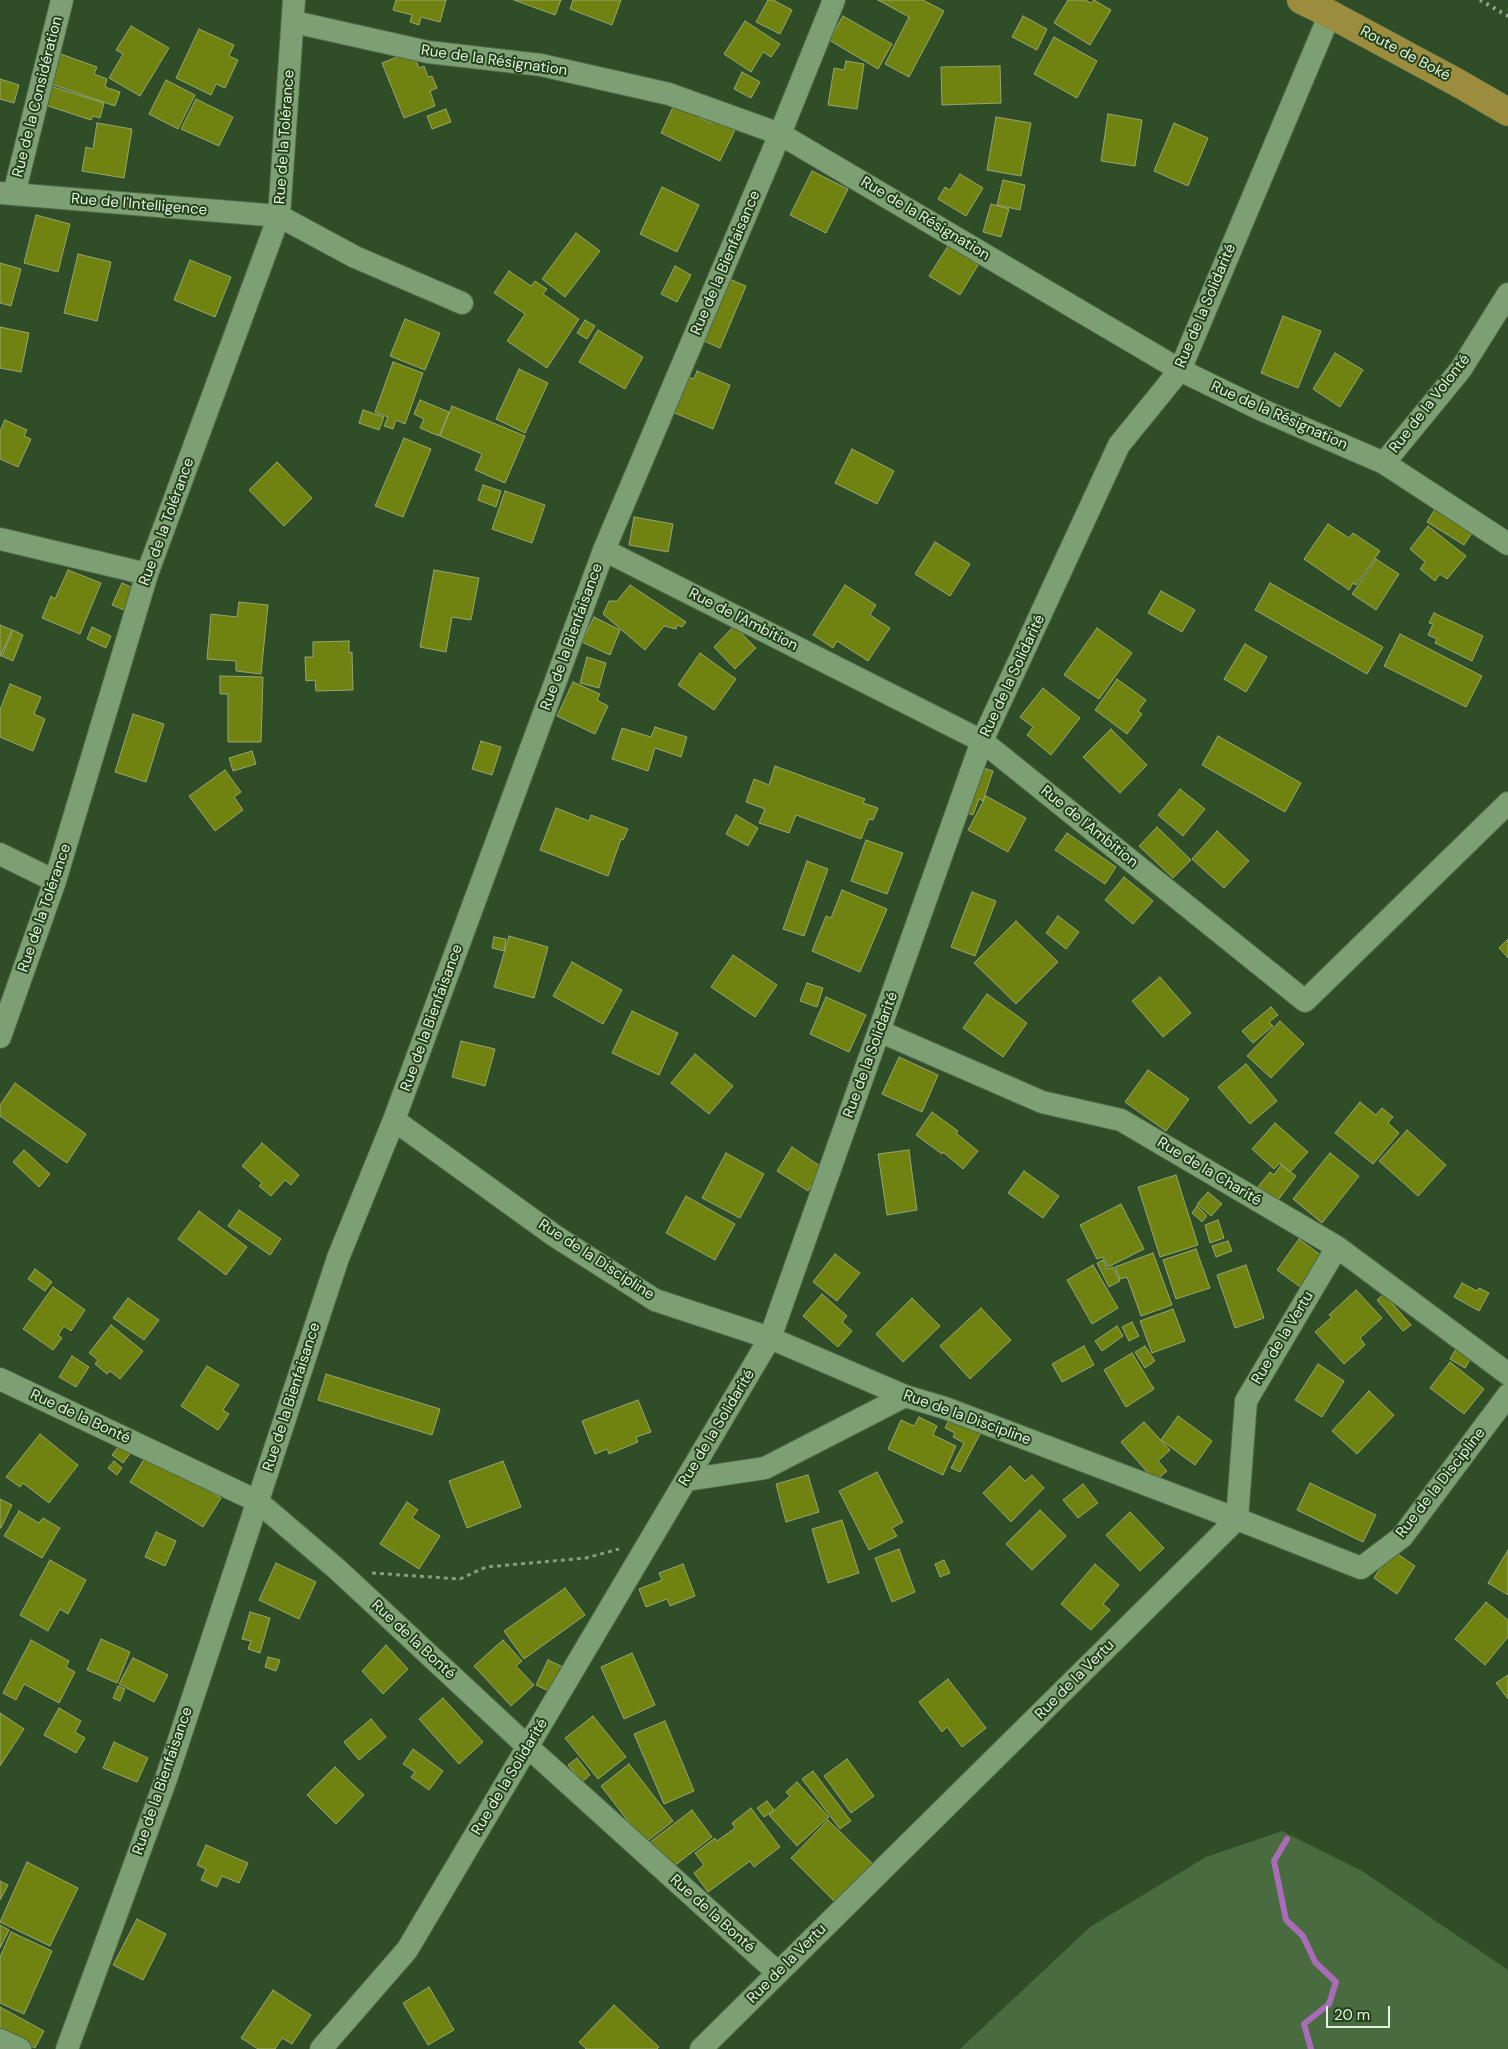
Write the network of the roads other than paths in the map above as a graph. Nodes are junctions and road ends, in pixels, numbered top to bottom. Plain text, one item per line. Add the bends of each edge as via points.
1 (62, 0) edge
2 (834, 0) edge
3 (1301, 0) edge
4 (294, 11) edge
5 (1330, 14) junction
6 (1508, 112) edge
7 (780, 134) junction
8 (7, 194) edge
9 (279, 216) junction
10 (1508, 294) edge
11 (462, 303) dead end
12 (1180, 370) junction
13 (1384, 463) junction
14 (0, 539) edge
15 (1508, 544) edge
16 (604, 550) junction
17 (147, 574) junction
18 (982, 741) junction
19 (1508, 803) edge
20 (0, 854) edge
21 (55, 880) junction
22 (879, 1030) junction
23 (0, 1037) edge
24 (394, 1120) junction
25 (1337, 1248) junction
26 (770, 1338) junction
27 (1508, 1374) edge
28 (0, 1379) edge
29 (1508, 1395) edge
30 (905, 1396) junction
31 (686, 1480) junction
32 (257, 1501) junction
33 (1238, 1519) junction
34 (528, 1747) junction
35 (778, 1974) junction
36 (0, 2040) edge
37 (20, 2049) edge
38 (67, 2049) edge
39 (321, 2049) edge
40 (701, 2049) edge

1 - 8 street, Rue de la Considération
2 - 7 street, Rue de la Bienfaisance
3 - 5 main road, Route de Boké
4 - 7 street, Rue de la Résignation via 428,52 540,65 660,92
4 - 9 street, Rue de la Tolérance
5 - 6 main road, Route de Boké
5 - 12 street, Rue de la Solidarité
7 - 12 street, Rue de la Résignation
7 - 16 street, Rue de la Bienfaisance
8 - 9 street, Rue de l'Intelligence
9 - 11 street via 355,257
9 - 17 street, Rue de la Tolérance
10 - 13 street, Rue de la Volonté via 1461,369
12 - 13 street, Rue de la Résignation
12 - 18 street, Rue de la Solidarité via 1119,446
13 - 15 street, Rue de la Résignation
14 - 17 street
16 - 18 street, Rue de l'Ambition
16 - 24 street, Rue de la Bienfaisance
17 - 21 street, Rue de la Tolérance
18 - 19 street, Rue de l'Ambition via 1305,1001
18 - 22 street, Rue de la Solidarité
20 - 21 street
21 - 23 street, Rue de la Tolérance
22 - 25 street, Rue de la Charité via 1042,1102 1121,1120
22 - 26 street, Rue de la Solidarité
24 - 26 street, Rue de la Discipline via 555,1236 655,1300
24 - 32 street, Rue de la Bienfaisance via 338,1258
25 - 27 street, Rue de la Charité
25 - 33 street, Rue de la Vertu via 1246,1401
26 - 30 street, Rue de la Discipline
26 - 31 street, Rue de la Solidarité
28 - 32 street, Rue de la Bonté
29 - 33 street, Rue de la Discipline via 1402,1537 1361,1568
30 - 31 street via 766,1468
30 - 33 street, Rue de la Discipline
31 - 34 street, Rue de la Solidarité
32 - 34 street, Rue de la Bonté via 338,1570
32 - 38 street, Rue de la Bienfaisance via 166,1778
33 - 35 street, Rue de la Vertu
34 - 35 street, Rue de la Bonté
34 - 39 street, Rue de la Solidarité via 407,1950
35 - 40 street, Rue de la Vertu
36 - 37 street

